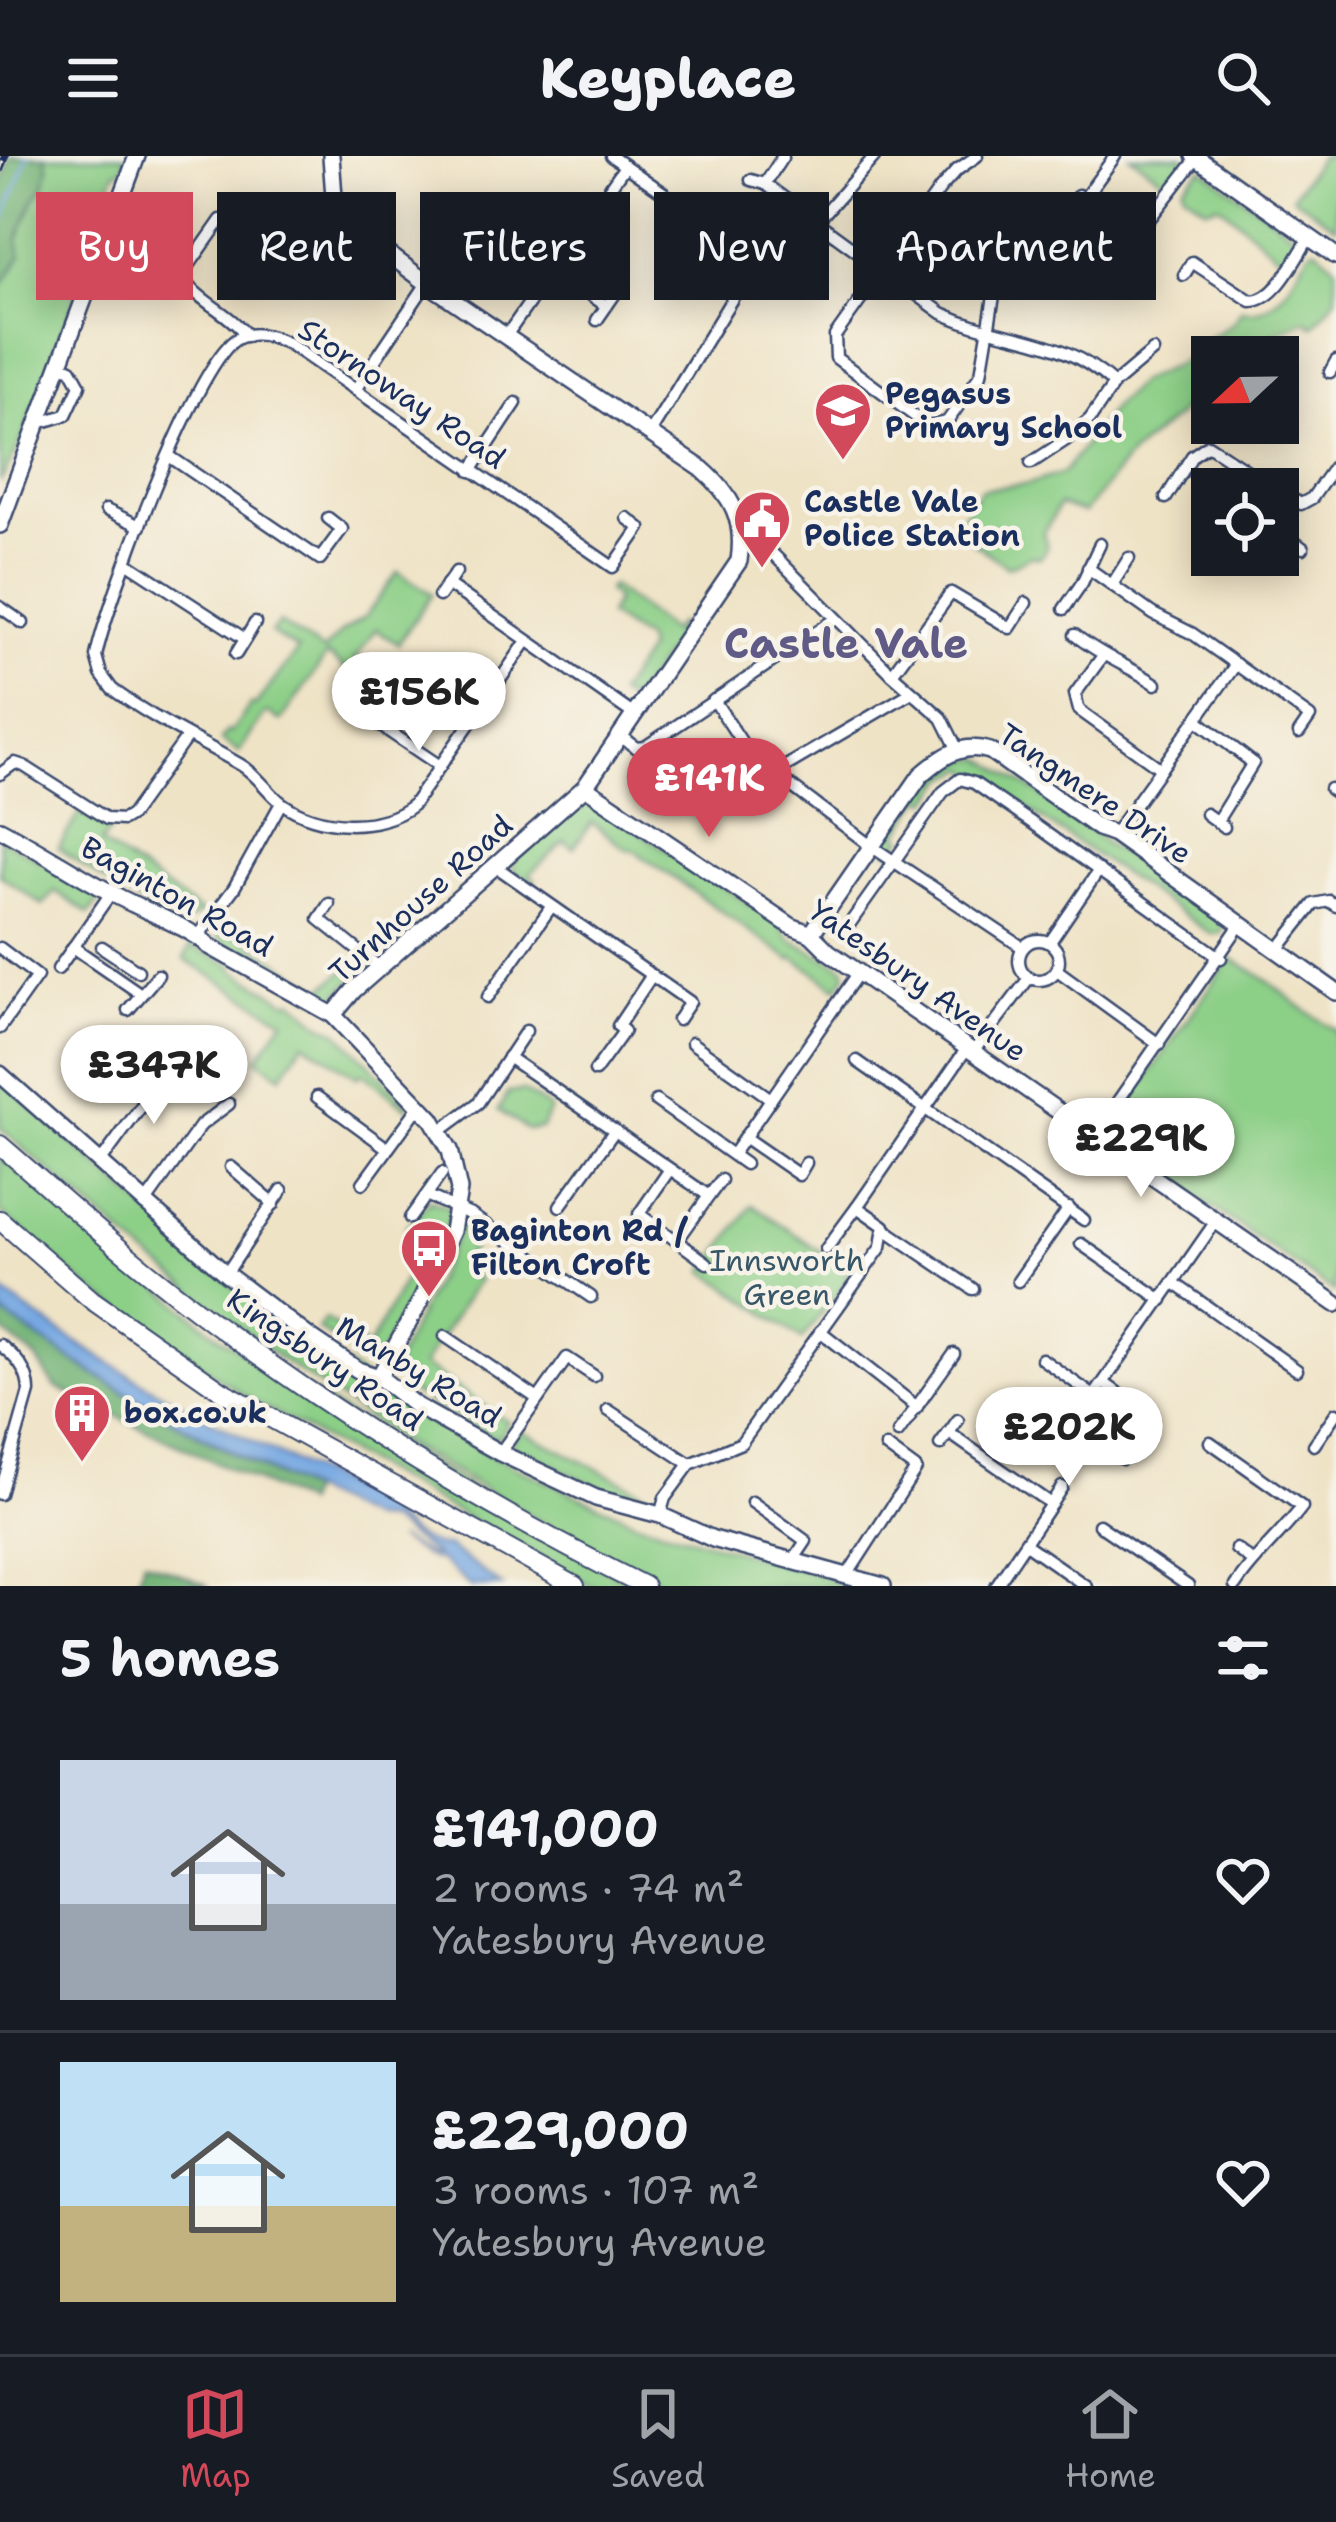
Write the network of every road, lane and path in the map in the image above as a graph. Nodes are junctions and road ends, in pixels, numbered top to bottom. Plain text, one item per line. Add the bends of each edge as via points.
1 (137, 156) edge
2 (331, 156) edge
3 (611, 156) edge
4 (783, 156) edge
5 (875, 156) edge
6 (977, 156) edge
7 (1115, 156) edge
8 (1196, 157) edge
9 (625, 166) junction
10 (752, 179) dead end
11 (765, 184) junction
12 (334, 192) edge
13 (607, 192) edge
14 (663, 192) edge
15 (772, 192) edge
16 (941, 192) edge
17 (1085, 192) edge
18 (829, 207) edge
19 (1156, 213) edge
20 (217, 226) edge
21 (1310, 237) junction
22 (1336, 256) edge
23 (1184, 275) dead end
24 (420, 293) edge
25 (452, 300) edge
26 (532, 300) edge
27 (599, 300) edge
28 (610, 300) edge
29 (731, 300) edge
30 (861, 300) edge
31 (923, 300) edge
32 (993, 300) edge
33 (606, 306) junction
34 (597, 320) dead end
35 (989, 330) junction
36 (506, 336) junction
37 (247, 337) junction
38 (1153, 351) dead end
39 (61, 364) junction
40 (1114, 384) junction
41 (357, 387) junction
42 (516, 403) dead end
43 (39, 423) junction
44 (650, 433) junction
45 (169, 456) junction
46 (1031, 463) dead end
47 (1336, 464) edge
48 (1248, 468) edge
49 (471, 471) junction
50 (1166, 498) dead end
51 (1299, 503) edge
52 (106, 510) dead end
53 (328, 518) dead end
54 (627, 518) dead end
55 (0, 524) edge
56 (140, 526) junction
57 (742, 543) junction
58 (1100, 544) dead end
59 (1299, 545) edge
60 (1304, 548) dead end
61 (1129, 558) dead end
62 (128, 563) junction
63 (1088, 568) junction
64 (456, 572) dead end
65 (447, 584) junction
66 (1112, 585) junction
67 (439, 596) dead end
68 (1026, 603) dead end
69 (0, 607) edge
70 (1064, 609) dead end
71 (836, 619) junction
72 (22, 623) dead end
73 (255, 623) dead end
74 (1075, 635) dead end
75 (245, 639) junction
76 (527, 641) junction
77 (236, 653) dead end
78 (1102, 657) junction
79 (1236, 664) junction
80 (892, 674) junction
81 (1156, 684) dead end
82 (912, 692) junction
83 (714, 700) junction
84 (374, 703) dead end
85 (633, 714) junction
86 (1197, 720) junction
87 (1300, 733) dead end
88 (620, 735) junction
89 (188, 737) junction
90 (958, 750) junction
91 (440, 766) junction
92 (1162, 769) junction
93 (776, 772) junction
94 (0, 774) edge
95 (585, 787) junction
96 (281, 802) junction
97 (1216, 820) dead end
98 (0, 829) edge
99 (1114, 834) junction
100 (872, 846) junction
101 (895, 861) junction
102 (495, 866) junction
103 (1099, 870) junction
104 (112, 893) junction
105 (329, 904) dead end
106 (1336, 906) edge
107 (551, 907) junction
108 (1240, 925) junction
109 (846, 929) dead end
110 (811, 934) junction
111 (199, 935) junction
112 (1050, 942) junction
113 (74, 947) junction
114 (102, 947) dead end
115 (1022, 947) junction
116 (0, 948) edge
117 (1277, 951) junction
118 (116, 958) junction
119 (1221, 958) junction
120 (380, 968) junction
121 (58, 970) dead end
122 (1057, 970) junction
123 (138, 971) dead end
124 (110, 972) junction
125 (859, 972) junction
126 (158, 975) dead end
127 (652, 975) junction
128 (1030, 978) junction
129 (1336, 992) edge
130 (142, 994) junction
131 (488, 998) dead end
132 (128, 1010) dead end
133 (333, 1015) junction
134 (678, 1020) dead end
135 (0, 1028) edge
136 (526, 1031) dead end
137 (692, 1042) dead end
138 (1159, 1044) junction
139 (970, 1050) junction
140 (508, 1057) junction
141 (856, 1061) dead end
142 (173, 1063) dead end
143 (596, 1071) dead end
144 (0, 1074) edge
145 (317, 1097) dead end
146 (771, 1099) junction
147 (656, 1101) dead end
148 (228, 1103) dead end
149 (420, 1106) junction
150 (924, 1108) junction
151 (615, 1130) junction
152 (440, 1131) junction
153 (1094, 1137) junction
154 (744, 1138) junction
155 (0, 1145) edge
156 (387, 1148) junction
157 (733, 1154) junction
158 (806, 1163) dead end
159 (99, 1164) junction
160 (745, 1164) dead end
161 (231, 1167) dead end
162 (670, 1169) junction
163 (442, 1173) dead end
164 (721, 1180) dead end
165 (363, 1184) dead end
166 (283, 1190) dead end
167 (428, 1196) junction
168 (709, 1196) junction
169 (274, 1204) junction
170 (144, 1205) junction
171 (560, 1206) dead end
172 (857, 1207) junction
173 (1070, 1208) junction
174 (458, 1209) junction
175 (410, 1218) dead end
176 (0, 1220) edge
177 (1084, 1220) dead end
178 (1216, 1221) junction
179 (886, 1230) junction
180 (677, 1241) junction
181 (1081, 1244) dead end
182 (826, 1249) dead end
183 (707, 1263) dead end
184 (226, 1274) junction
185 (1018, 1281) dead end
186 (1174, 1283) junction
187 (974, 1289) dead end
188 (591, 1297) dead end
189 (1162, 1300) junction
190 (1336, 1304) edge
191 (820, 1331) junction
192 (445, 1336) dead end
193 (0, 1345) edge
194 (955, 1354) dead end
195 (1042, 1359) dead end
196 (1298, 1370) dead end
197 (594, 1376) dead end
198 (380, 1377) junction
199 (1104, 1383) junction
200 (538, 1399) junction
201 (917, 1407) junction
202 (608, 1409) dead end
203 (1336, 1413) edge
204 (958, 1420) dead end
205 (1305, 1424) dead end
206 (898, 1433) dead end
207 (949, 1433) junction
208 (1210, 1442) dead end
209 (940, 1445) dead end
210 (886, 1448) dead end
211 (500, 1453) junction
212 (1122, 1459) dead end
213 (1237, 1460) junction
214 (690, 1464) junction
215 (1228, 1474) dead end
216 (1062, 1486) dead end
217 (0, 1494) edge
218 (752, 1502) dead end
219 (1051, 1504) junction
220 (660, 1515) junction
221 (1099, 1525) dead end
222 (1027, 1545) junction
223 (1236, 1549) dead end
224 (1252, 1561) junction
225 (792, 1562) junction
226 (846, 1577) junction
227 (575, 1586) edge
228 (644, 1586) edge
229 (883, 1586) edge
230 (996, 1586) edge
231 (1085, 1586) edge
232 (1188, 1586) edge
233 (1235, 1586) edge

1 - 39 street
2 - 12 street
3 - 9 street
4 - 11 street
5 - 18 street
6 - 16 street
7 - 17 street
8 - 19 street
8 - 21 street
9 - 13 street
9 - 14 street
10 - 11 street
11 - 15 street
20 - 37 street via 184,280
21 - 22 street
21 - 23 street via 1261,301 1192,262
24 - 41 street
25 - 36 street
26 - 36 street
27 - 33 street
28 - 33 street
29 - 44 street
30 - 35 street via 835,336 836,358 928,426 947,422 981,374
31 - 35 street
32 - 35 street
33 - 34 street
35 - 40 street via 1064,348
36 - 44 street
37 - 41 street, Stornoway Road via 272,335
37 - 45 street, Stornoway Road via 235,340 196,396
38 - 40 street
39 - 43 street
39 - 43 street via 80,385 66,415
40 - 46 street via 1090,419
41 - 49 street, Stornoway Road
42 - 49 street
43 - 55 street
44 - 57 street via 726,493
45 - 53 street via 320,560 342,529
45 - 56 street, Stornoway Road
47 - 51 street
48 - 50 street via 1208,445
49 - 54 street, Stornoway Road via 613,567 640,528
52 - 56 street
56 - 62 street, Stornoway Road
57 - 71 street via 774,555
57 - 85 street, Turnhouse Road via 739,561
58 - 63 street
59 - 60 street
61 - 66 street
62 - 75 street
62 - 89 street, Stornoway Road via 101,633 101,674
63 - 66 street
63 - 70 street
64 - 65 street
65 - 67 street
65 - 76 street
66 - 79 street
68 - 80 street via 1010,628 951,593
69 - 72 street
71 - 80 street
71 - 83 street
73 - 75 street
74 - 78 street
75 - 77 street
76 - 85 street
76 - 91 street
78 - 81 street
78 - 92 street via 1075,694 1079,710
79 - 86 street
79 - 87 street via 1310,717
80 - 82 street
82 - 90 street via 942,718
82 - 93 street
83 - 88 street via 645,747
83 - 93 street via 743,748
84 - 91 street via 366,716
85 - 88 street, Turnhouse Road
86 - 92 street
86 - 97 street via 1253,763
88 - 95 street, Turnhouse Road
89 - 94 street via 123,820 107,819 24,766
89 - 96 street, Stornoway Road via 246,768
90 - 99 street, Tangmere Drive via 990,752
90 - 100 street, Tangmere Drive via 921,775
91 - 96 street via 413,805 387,822 320,818
92 - 99 street
93 - 100 street
95 - 102 street, Turnhouse Road
95 - 110 street, Yatesbury Avenue
96 - 111 street
98 - 104 street, Baginton Road
99 - 108 street, Tangmere Drive
100 - 101 street
100 - 110 street, Tangmere Drive
101 - 103 street via 960,779
101 - 109 street
101 - 115 street
102 - 107 street
102 - 120 street, Turnhouse Road
103 - 112 street
103 - 119 street
104 - 111 street, Baginton Road
104 - 113 street
105 - 120 street via 319,919
106 - 117 street via 1314,904
107 - 127 street
107 - 131 street
108 - 117 street, Tangmere Drive
108 - 119 street
110 - 125 street, Yatesbury Avenue
111 - 133 street, Baginton Road
112 - 115 street
112 - 122 street
113 - 121 street
113 - 124 street
114 - 118 street
115 - 128 street via 1020,968
116 - 135 street via 37,976
117 - 129 street, Tangmere Drive
118 - 123 street
118 - 124 street
119 - 138 street
120 - 133 street, Turnhouse Road
122 - 128 street
122 - 138 street
124 - 130 street
125 - 139 street, Yatesbury Avenue
125 - 146 street
126 - 130 street
127 - 134 street via 690,1002
127 - 143 street
128 - 139 street
130 - 132 street
133 - 149 street, Baginton Road
136 - 140 street
137 - 146 street
138 - 153 street
139 - 150 street
139 - 153 street, Yatesbury Avenue
140 - 151 street
140 - 152 street via 478,1103
141 - 150 street
142 - 159 street
144 - 159 street, Manby Road
145 - 156 street
146 - 154 street
147 - 157 street
148 - 170 street via 201,1126
149 - 152 street, Baginton Road
149 - 156 street
150 - 172 street
150 - 173 street
151 - 162 street
151 - 171 street
152 - 174 street, Baginton Road via 457,1172
153 - 178 street, Yatesbury Avenue
154 - 157 street
154 - 158 street via 799,1175
155 - 228 highway, Kingsbury Road via 146,1270 332,1407
156 - 165 street
157 - 160 street
159 - 170 street, Manby Road
161 - 169 street
162 - 168 street
162 - 180 street via 638,1214
163 - 167 street
164 - 168 street
166 - 169 street
167 - 174 street
167 - 175 street
168 - 180 street
169 - 184 street
170 - 184 street, Manby Road
172 - 179 street
172 - 182 street
173 - 177 street
173 - 185 street
174 - 188 street
174 - 198 street, Baginton Road
176 - 227 highway via 92,1300 222,1391
178 - 186 street
178 - 190 street, Yatesbury Avenue
179 - 187 street
179 - 191 street
180 - 183 street
181 - 189 street
184 - 198 street, Manby Road via 344,1361
186 - 189 street
186 - 196 street
189 - 199 street
191 - 201 street
191 - 214 street via 741,1443
192 - 200 street
193 - 217 street via 17,1359 29,1392
194 - 201 street
195 - 199 street via 1094,1396
197 - 200 street via 567,1358
198 - 211 street, Manby Road
199 - 212 street via 1152,1417
200 - 211 street
201 - 206 street
202 - 214 street
203 - 205 street via 1318,1440
204 - 207 street
207 - 209 street
207 - 219 street
208 - 213 street
210 - 226 street via 916,1469
211 - 220 street, Manby Road via 596,1498
213 - 215 street
213 - 224 street via 1302,1508
214 - 220 street
216 - 219 street
218 - 225 street via 806,1541
219 - 222 street
220 - 225 street, Manby Road
221 - 232 street
222 - 230 street
222 - 231 street
223 - 224 street
224 - 233 street
225 - 226 street, Manby Road
226 - 229 street, Manby Road

